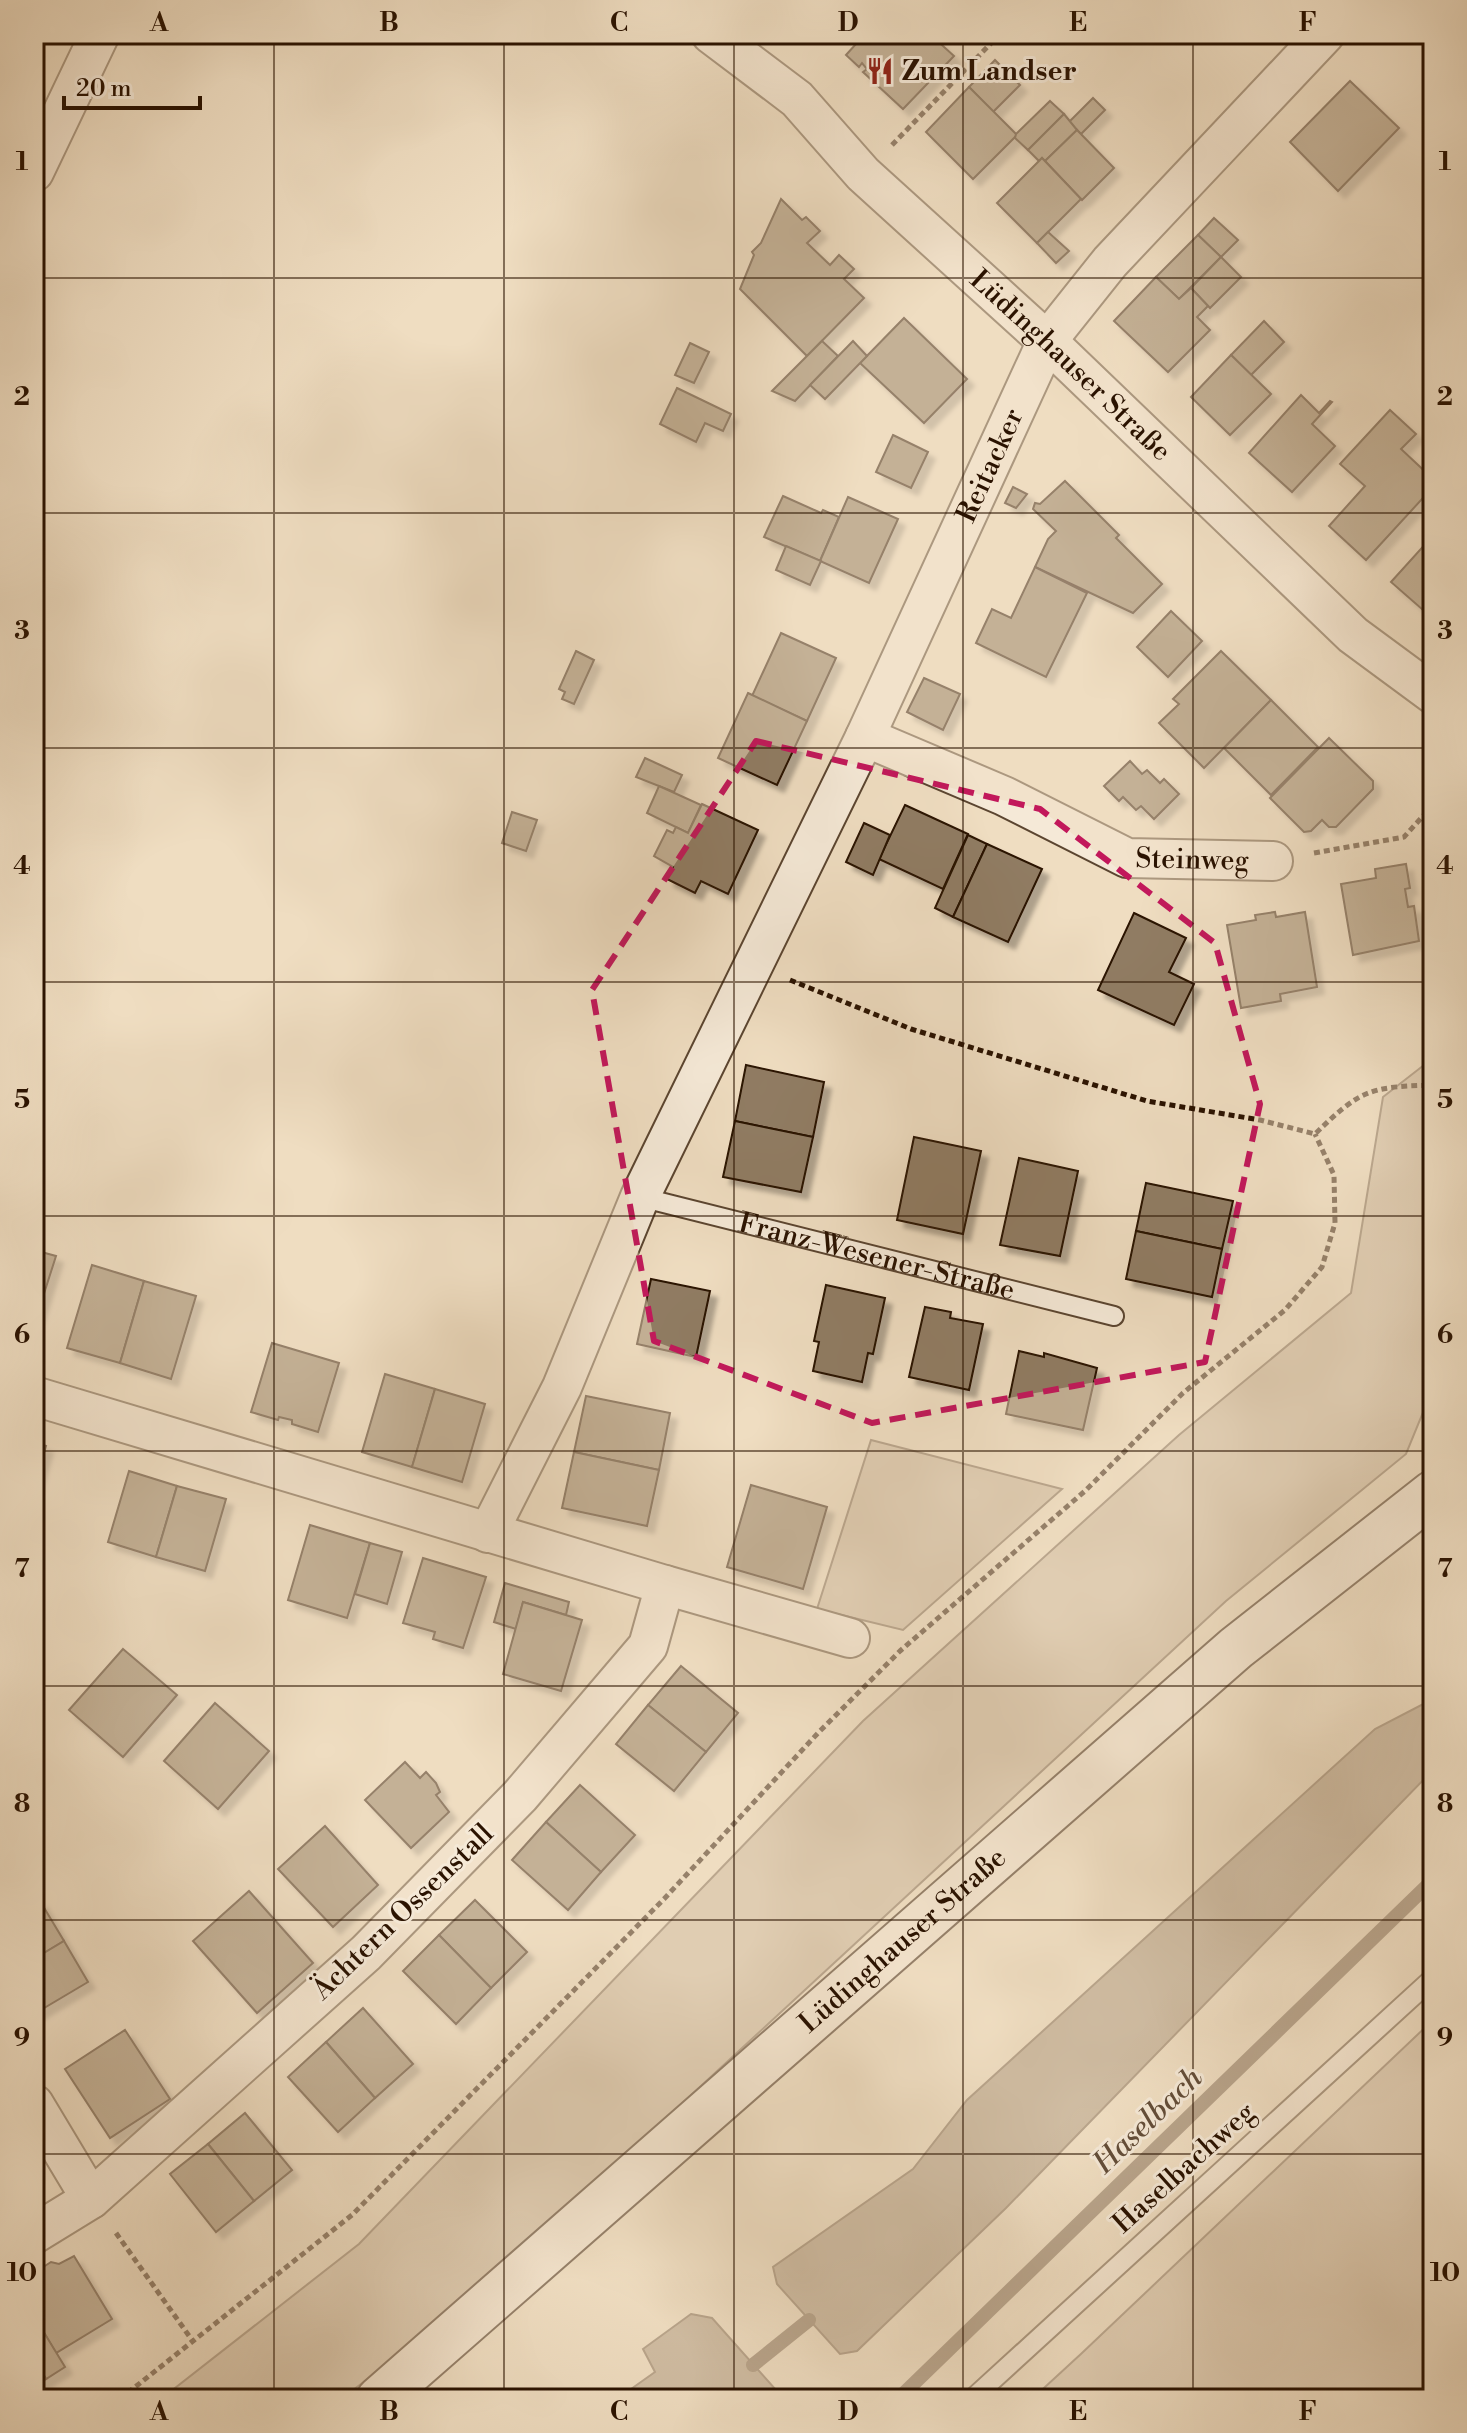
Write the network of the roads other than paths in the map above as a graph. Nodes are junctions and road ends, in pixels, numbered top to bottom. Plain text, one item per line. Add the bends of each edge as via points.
1 (100, 34) edge
2 (711, 34) edge
3 (1325, 34) edge
4 (34, 172) edge
5 (1047, 341) junction
6 (1433, 694) edge
7 (865, 737) junction
8 (1273, 861) road end
9 (640, 1197) junction
10 (1114, 1316) dead end
11 (34, 1396) edge
12 (1433, 1493) edge
13 (488, 1533) junction
14 (665, 1585) junction
15 (850, 1638) dead end
16 (1433, 1978) edge
17 (34, 2104) edge
18 (91, 2199) junction
19 (34, 2234) edge
20 (379, 2399) edge
21 (972, 2399) edge

1 - 4 street
2 - 5 street, Lüdinghauser Straße via 797,99 863,174
3 - 5 street, Reitacker via 1110,262
5 - 6 street, Lüdinghauser Straße via 1353,635
5 - 7 street, Reitacker
7 - 8 street, Steinweg via 1004,796 1127,858
7 - 9 street, Reitacker
9 - 10 lane, Franz-Wesener-Straße
9 - 13 street via 562,1387
11 - 13 street
12 - 20 street, Lüdinghauser Straße via 1236,1648
13 - 14 street
14 - 15 street
14 - 18 street, Ächtern Ossenstall via 648,1646 520,1796 366,1953
16 - 21 lane, Haselbachweg
17 - 18 street
18 - 19 street, Ächtern Ossenstall

